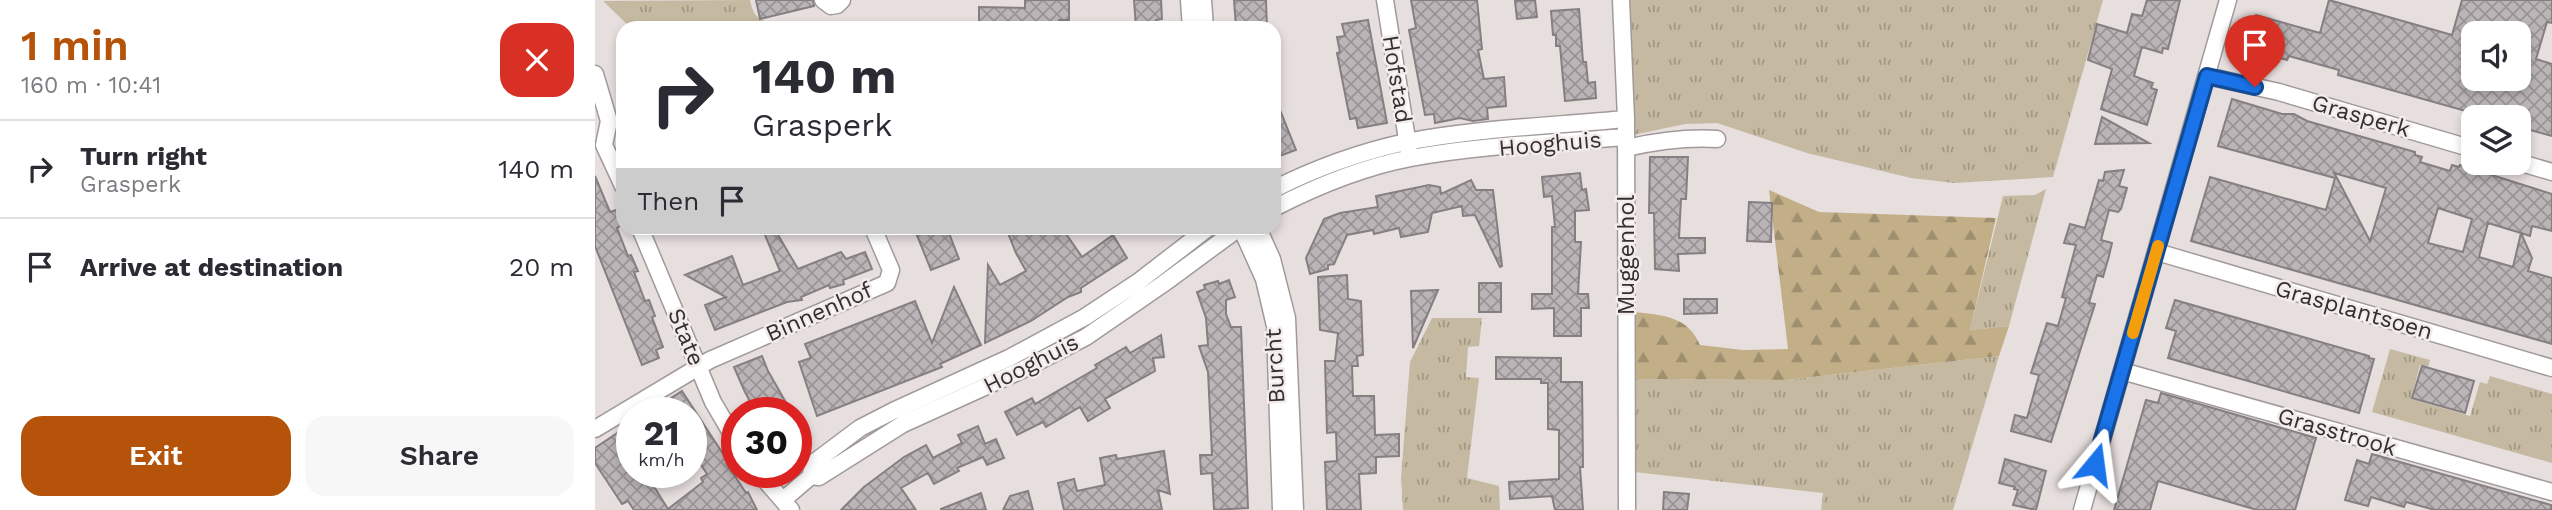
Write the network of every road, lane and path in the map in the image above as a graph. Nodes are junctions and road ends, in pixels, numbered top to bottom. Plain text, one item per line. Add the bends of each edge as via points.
1 (823, 0) edge
2 (842, 0) edge
3 (1189, 0) edge
4 (1203, 0) edge
5 (1385, 0) edge
6 (1621, 0) edge
7 (2228, 0) edge
8 (1190, 21) edge
9 (1204, 21) edge
10 (595, 74) edge
11 (2207, 76) junction
12 (1626, 119) junction
13 (1717, 139) dead end
14 (1626, 143) junction
15 (2461, 145) edge
16 (600, 146) edge
17 (1409, 150) junction
18 (2531, 166) edge
19 (2552, 172) edge
20 (616, 174) edge
21 (1281, 185) edge
22 (1281, 205) edge
23 (643, 235) edge
24 (876, 235) edge
25 (1199, 235) edge
26 (1230, 235) edge
27 (1243, 235) edge
28 (1261, 235) edge
29 (2157, 252) junction
30 (698, 367) junction
31 (2552, 368) edge
32 (2122, 371) junction
33 (721, 416) edge
34 (595, 429) edge
35 (812, 464) edge
36 (812, 476) edge
37 (772, 488) edge
38 (801, 488) edge
39 (2552, 492) edge
40 (787, 505) edge
41 (1281, 510) edge
42 (1295, 510) edge
43 (1627, 510) edge
44 (2082, 510) edge

1 - 2 street via 831,6
3 - 8 street
4 - 9 street
5 - 17 street, Hofstad
6 - 12 street, Muggenhol
7 - 11 street
10 - 16 street via 609,121
11 - 15 street, Grasperk via 2279,92
11 - 29 street
12 - 14 street, Muggenhol
12 - 17 street, Hooghuis via 1457,135
13 - 14 street, Hooghuis
14 - 17 street, Hooghuis
14 - 43 street, Muggenhol
16 - 20 street
17 - 21 street, Hooghuis via 1361,154
17 - 22 street, Hooghuis
18 - 19 street
23 - 30 street, State
24 - 30 street, Binnenhof via 891,270 887,282
25 - 35 street, Hooghuis via 1086,317 860,428
26 - 36 street, Hooghuis via 1086,337 903,424 819,477
27 - 41 street, Burcht via 1264,279 1275,326
28 - 42 street, Burcht via 1287,318
29 - 31 street, Grasplantsoen
29 - 32 street
30 - 33 street, State
30 - 34 street, Binnenhof
32 - 39 street, Grasstrook
32 - 44 street
37 - 40 street
38 - 40 street, Hooghuis

